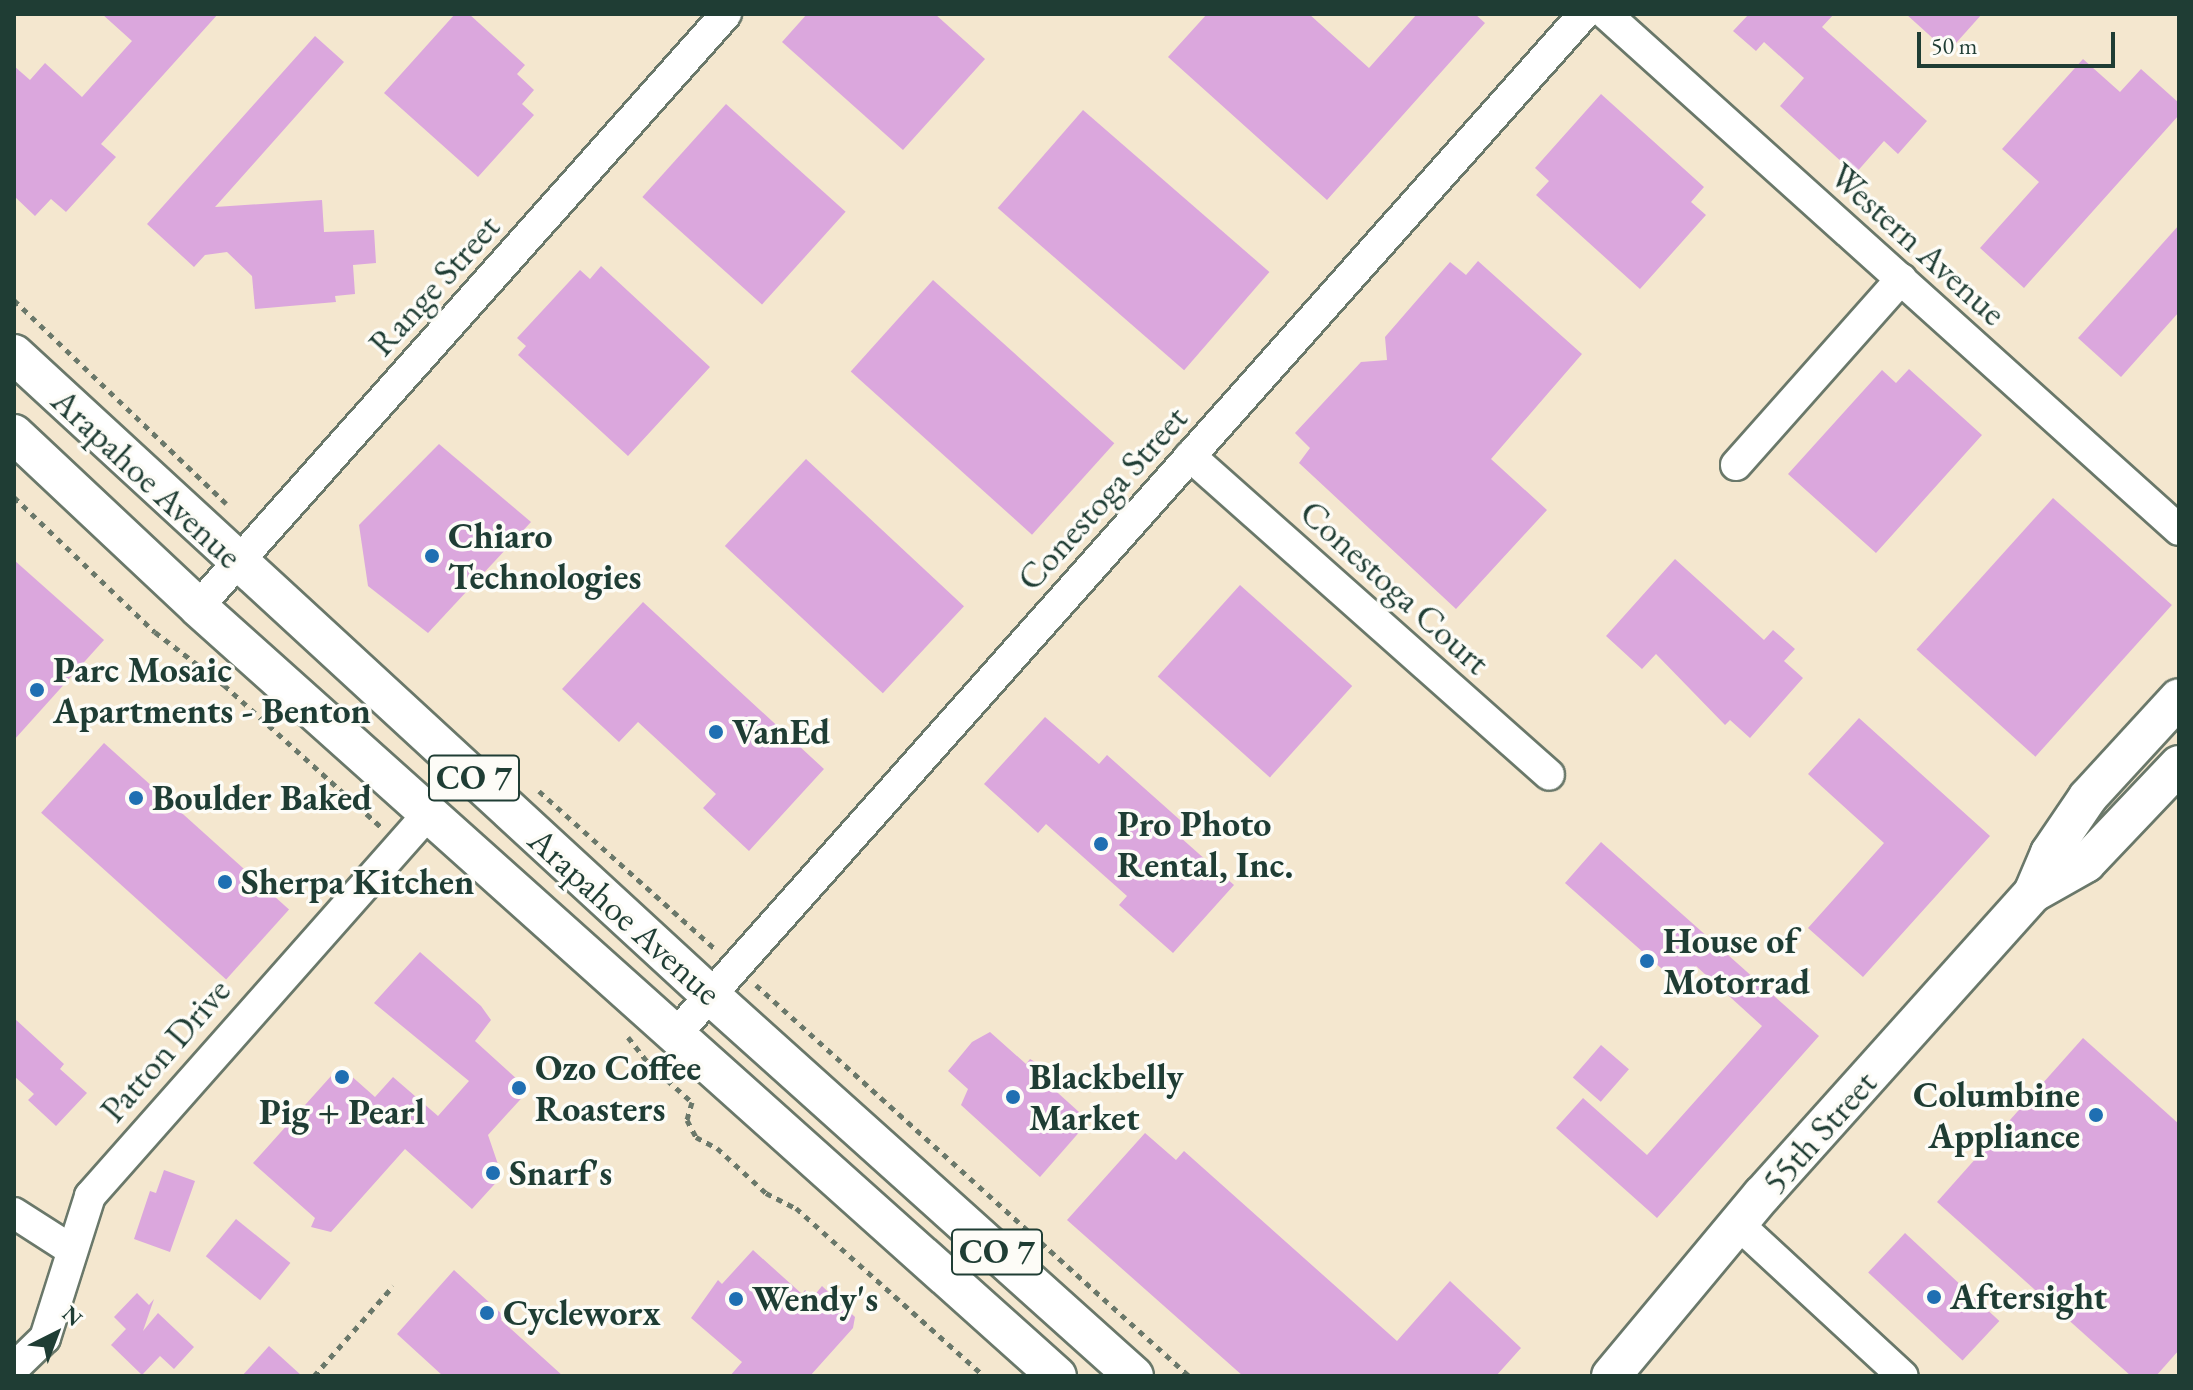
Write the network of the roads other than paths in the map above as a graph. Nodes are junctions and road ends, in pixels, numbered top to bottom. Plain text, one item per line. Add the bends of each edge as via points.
1 (726, 14) edge
2 (1584, 14) edge
3 (1606, 14) edge
4 (1901, 279) junction
5 (14, 354) edge
6 (14, 434) edge
7 (1190, 456) junction
8 (1736, 465) dead end
9 (2179, 530) edge
10 (248, 551) junction
11 (198, 607) junction
12 (2179, 698) edge
13 (2179, 765) edge
14 (1549, 775) dead end
15 (428, 814) junction
16 (2033, 893) junction
17 (710, 995) junction
18 (677, 1033) junction
19 (14, 1213) edge
20 (1738, 1224) junction
21 (70, 1249) junction
22 (14, 1368) edge
23 (1057, 1376) edge
24 (1134, 1376) edge
25 (1611, 1376) edge
26 (1903, 1376) edge

1 - 10 street, Range Street
2 - 7 street, Conestoga Street
3 - 4 street, Western Avenue
4 - 8 street
4 - 9 street, Western Avenue
5 - 10 main road, Arapahoe Avenue / CO 7
6 - 11 main road, Arapahoe Avenue / CO 7
7 - 14 street, Conestoga Court
7 - 17 street, Conestoga Street
10 - 11 street, Range Street
10 - 17 main road, Arapahoe Avenue / CO 7
11 - 15 main road, Arapahoe Avenue / CO 7
12 - 16 main road, 55th Street via 2081,806 2050,853
13 - 16 main road, 55th Street via 2086,863
15 - 18 main road, Arapahoe Avenue / CO 7
15 - 21 street, Patton Drive via 127,1150 90,1196
16 - 20 main road, 55th Street
17 - 18 street, Conestoga Street
17 - 24 main road, Arapahoe Avenue / CO 7
18 - 23 main road, Arapahoe Avenue / CO 7
19 - 21 street
20 - 25 main road, 55th Street
20 - 26 street
21 - 22 street, Patton Drive via 45,1338

